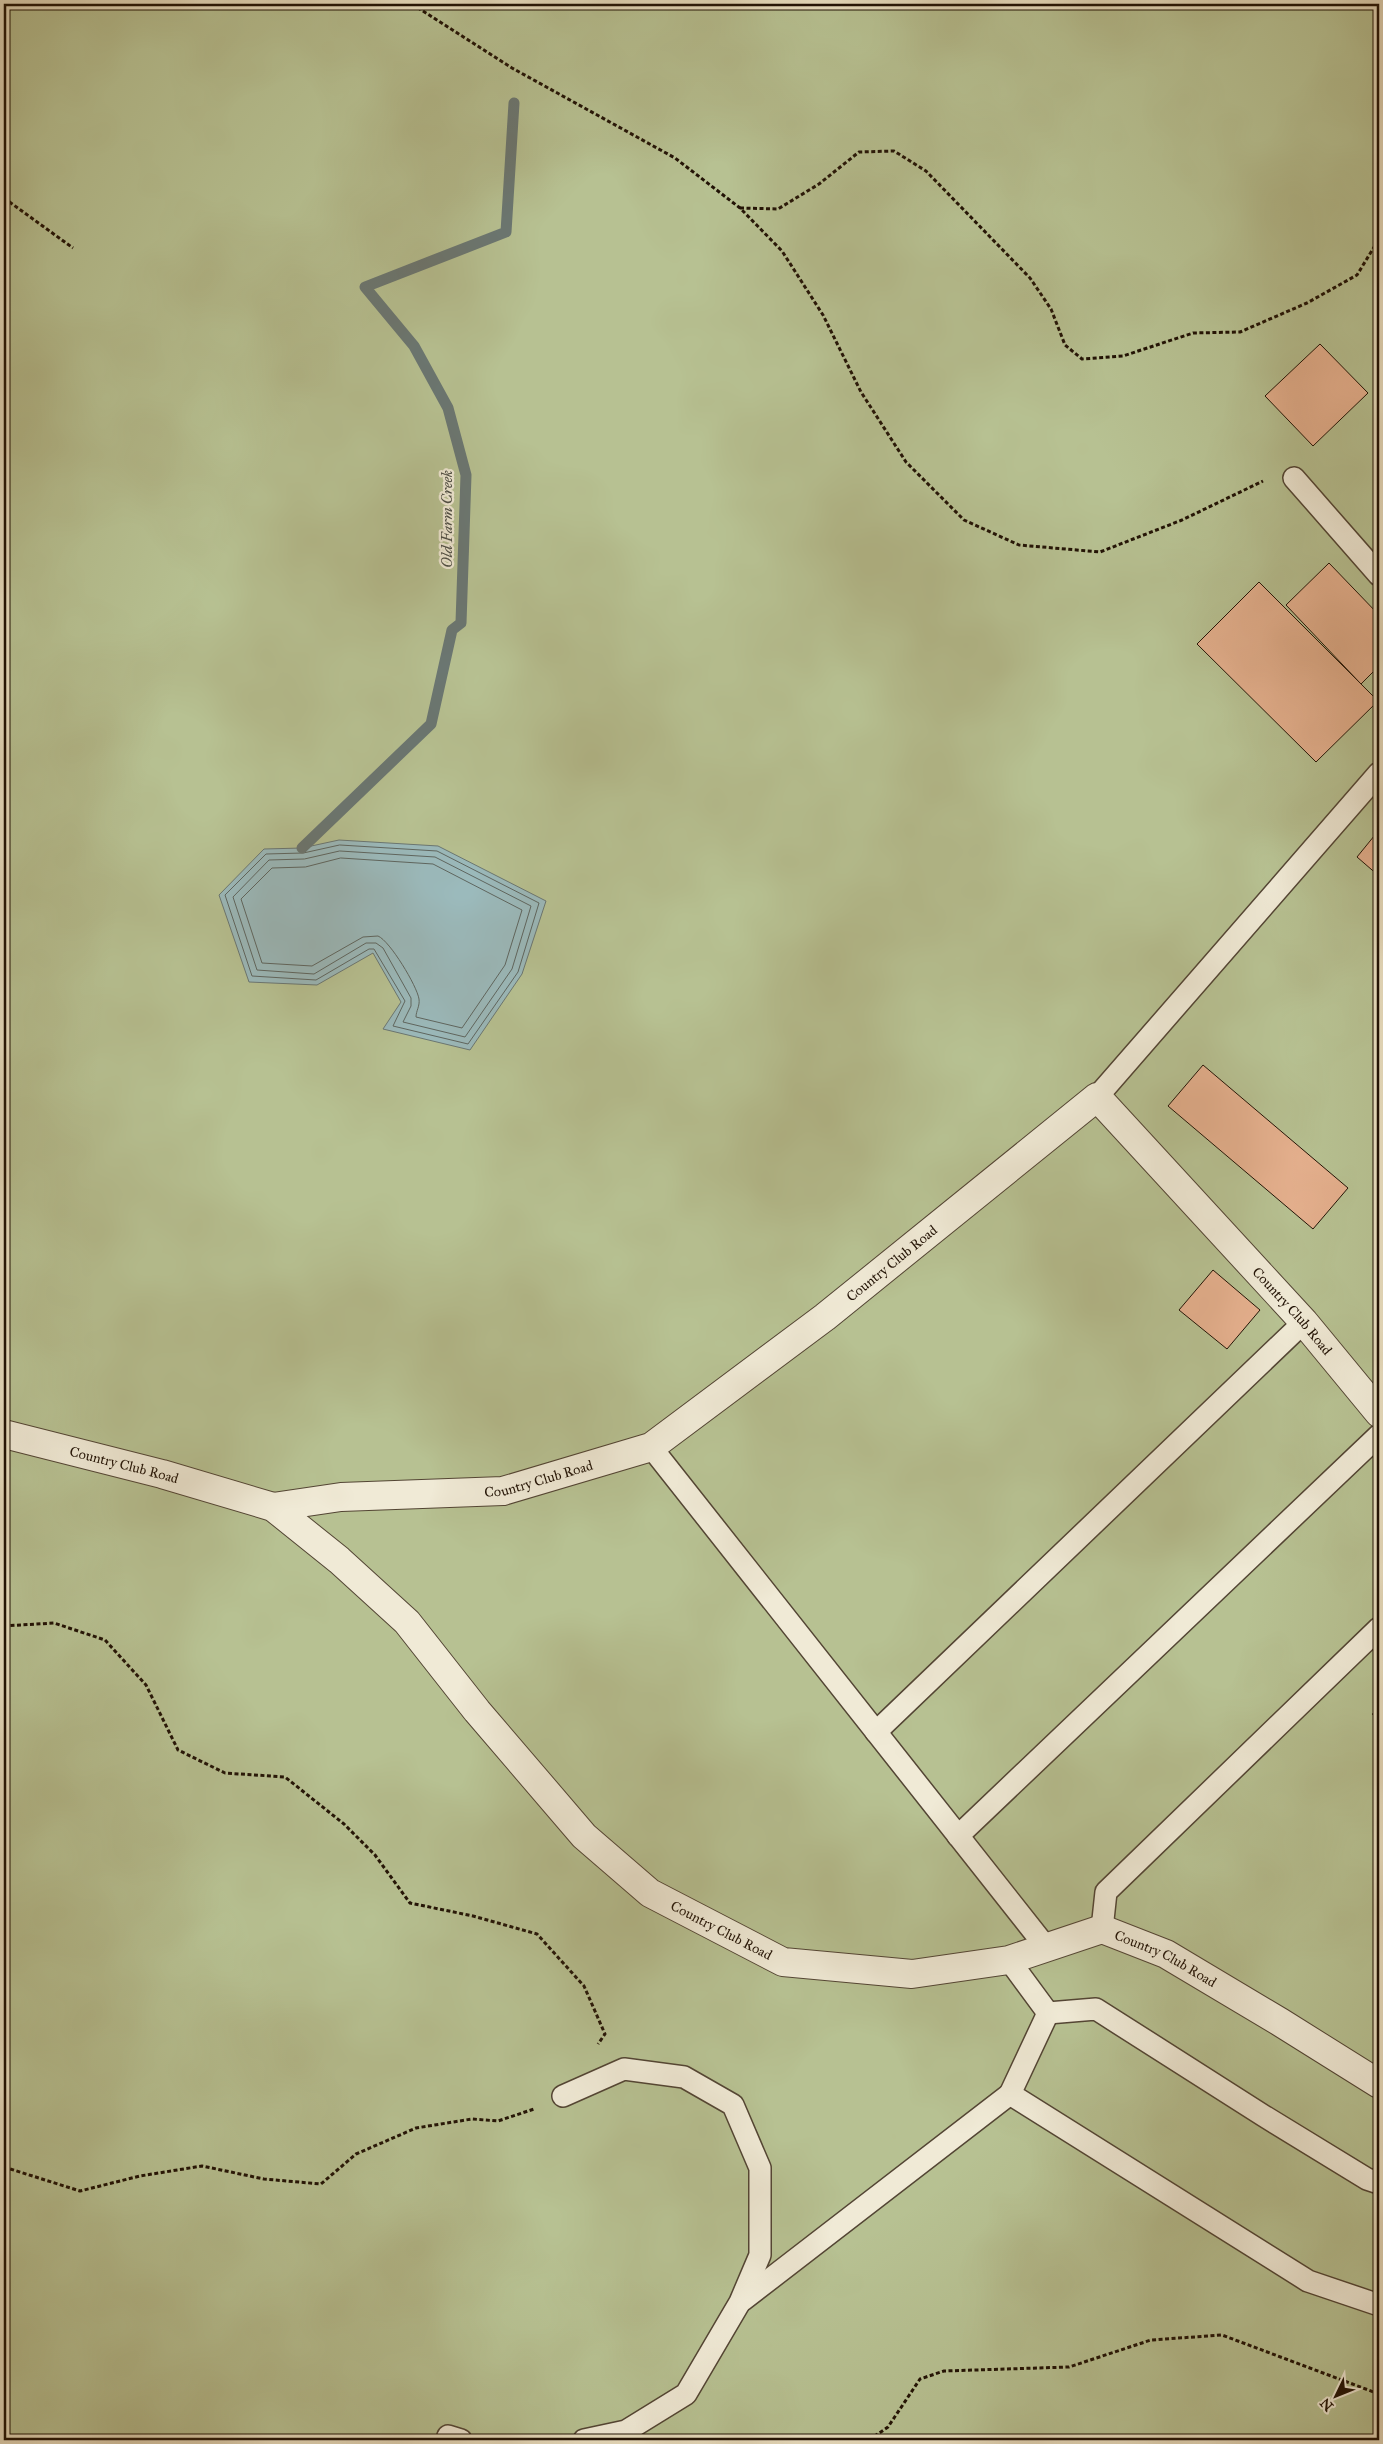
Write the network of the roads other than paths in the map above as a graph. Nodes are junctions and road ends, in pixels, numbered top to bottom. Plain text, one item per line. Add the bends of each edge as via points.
1 (1294, 478) road end
2 (1379, 575) edge
3 (1379, 773) edge
4 (1097, 1097) junction
5 (1304, 1322) junction
6 (1379, 1413) edge
7 (4, 1434) edge
8 (1379, 1435) edge
9 (651, 1447) junction
10 (273, 1507) junction
11 (1379, 1628) edge
12 (876, 1732) junction
13 (958, 1836) junction
14 (1102, 1929) junction
15 (1046, 1948) junction
16 (1009, 1960) junction
17 (1048, 2013) junction
18 (1379, 2084) edge
19 (1010, 2094) junction
20 (563, 2096) road end
21 (1379, 2183) edge
22 (740, 2302) junction
23 (1379, 2304) edge
24 (584, 2440) edge

1 - 2 lane
3 - 4 lane
4 - 5 street, Country Club Road
4 - 9 street, Country Club Road via 825,1317
5 - 6 street, Country Club Road
5 - 12 lane
7 - 10 street, Country Club Road via 162,1474
8 - 13 lane
9 - 10 street, Country Club Road via 503,1491 341,1497
9 - 12 lane
10 - 16 street, Country Club Road via 339,1560 406,1622 584,1836 650,1893 783,1962 912,1974
11 - 14 lane via 1106,1892
12 - 13 lane
13 - 15 lane
14 - 15 street, Country Club Road
14 - 18 street, Country Club Road via 1166,1954
15 - 16 street, Country Club Road
16 - 17 lane
17 - 19 lane
17 - 21 lane via 1096,2009 1264,2116 1367,2179
19 - 22 lane
19 - 23 lane via 1308,2281
20 - 22 lane via 624,2069 684,2077 732,2105 760,2168 760,2255
22 - 24 lane via 686,2394 626,2431

